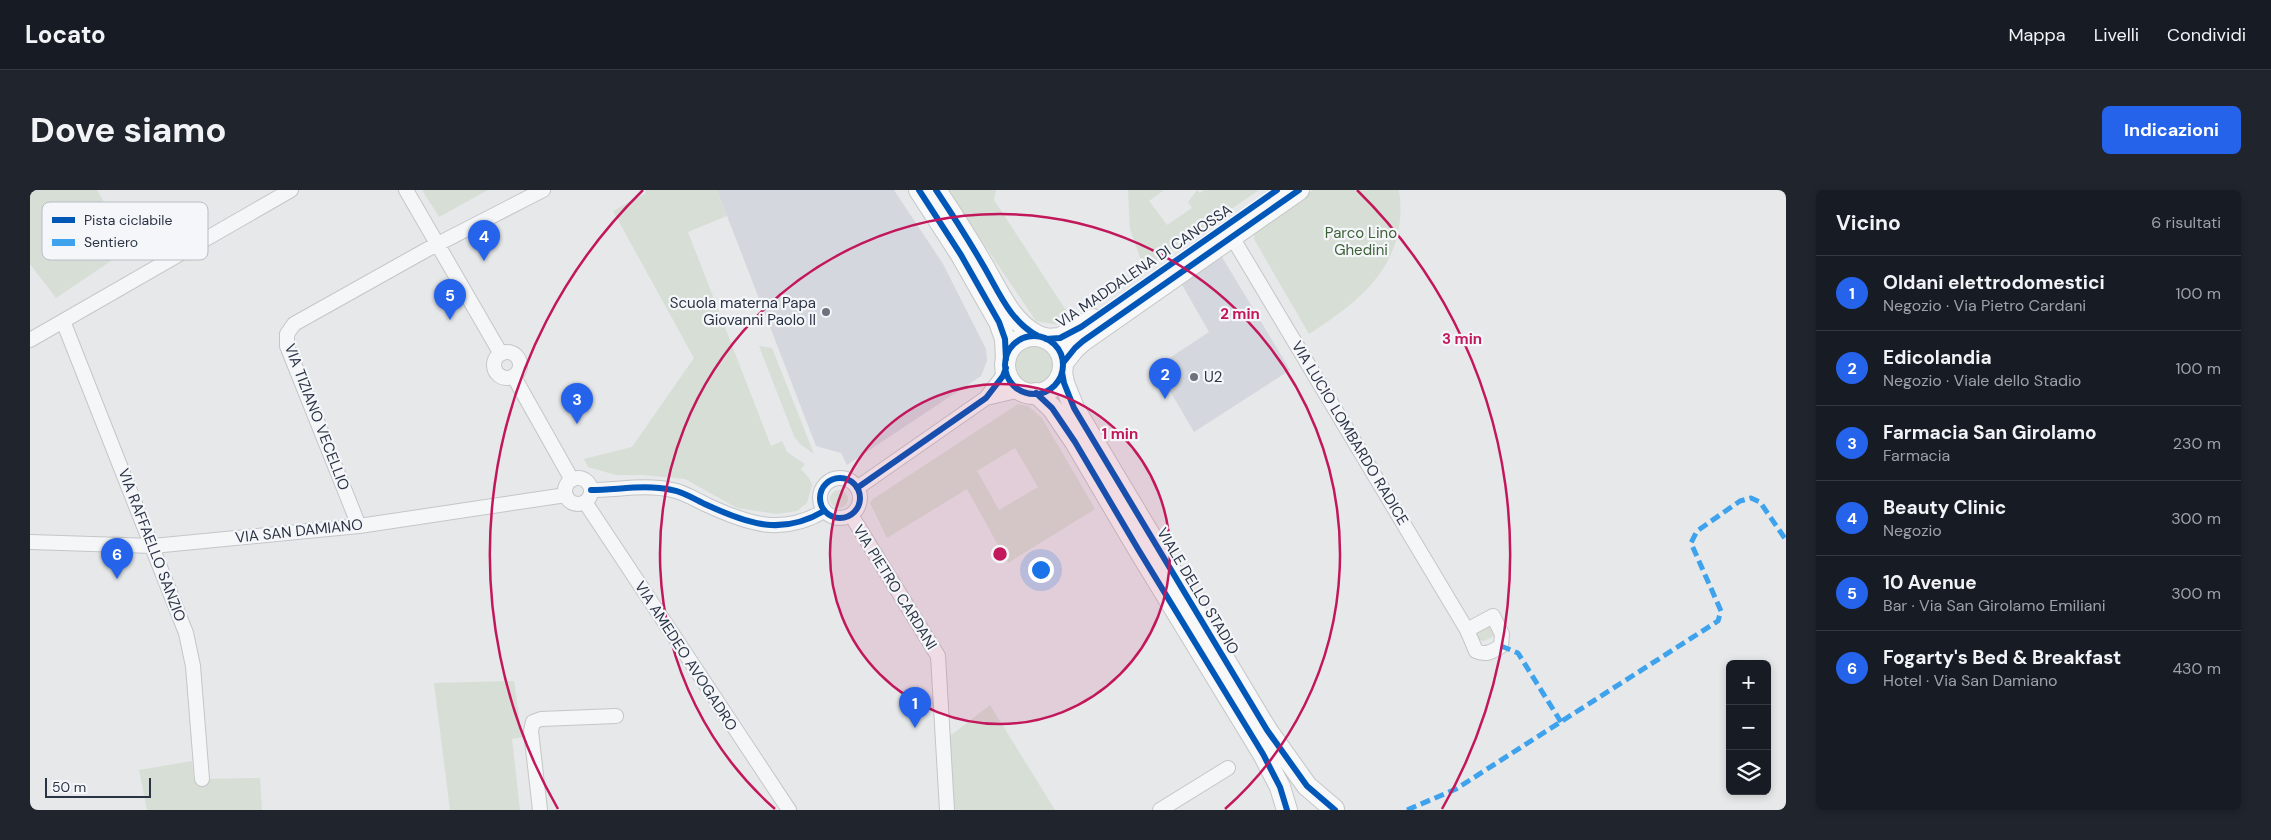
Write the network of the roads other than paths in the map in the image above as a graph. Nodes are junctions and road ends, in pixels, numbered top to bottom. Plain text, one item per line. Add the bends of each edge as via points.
1 (291, 190) edge
2 (406, 190) edge
3 (543, 190) edge
4 (919, 190) edge
5 (936, 190) edge
6 (1299, 190) edge
7 (1272, 194) edge
8 (1223, 235) junction
9 (208, 238) edge
10 (438, 245) junction
11 (1193, 249) junction
12 (170, 260) edge
13 (1144, 283) junction
14 (1166, 283) junction
15 (63, 322) junction
16 (1042, 338) junction
17 (30, 340) edge
18 (1006, 364) junction
19 (1063, 368) junction
20 (1028, 392) junction
21 (986, 398) junction
22 (572, 480) junction
23 (857, 488) junction
24 (566, 495) junction
25 (588, 496) junction
26 (824, 511) junction
27 (851, 515) junction
28 (359, 526) junction
29 (30, 542) edge
30 (153, 546) junction
31 (1467, 630) dead end
32 (616, 716) dead end
33 (1228, 768) dead end
34 (202, 779) dead end
35 (540, 810) edge
36 (789, 810) edge
37 (947, 810) edge
38 (1160, 810) edge
39 (1287, 810) edge
40 (1311, 810) edge
41 (1334, 810) edge

1 - 9 street
2 - 10 street
3 - 10 street, VIA TIZIANO VECELLIO
4 - 18 street, VIALE DELLO STADIO via 961,255 998,322 1005,338
5 - 16 street, VIALE DELLO STADIO via 1006,306 1022,325
6 - 8 street, VIA MADDALENA DI CANOSSA
7 - 8 street
8 - 11 street, VIA MADDALENA DI CANOSSA
8 - 14 street, VIA MADDALENA DI CANOSSA
8 - 31 street, VIA LUCIO LOMBARDO RADICE
10 - 22 street via 501,354 509,353 518,359 519,371 514,376
10 - 28 street, VIA TIZIANO VECELLIO via 294,324 287,334 287,346
11 - 13 street, VIA MADDALENA DI CANOSSA
11 - 14 street via 1172,270
12 - 15 street
13 - 14 street via 1161,279
13 - 16 street, VIA MADDALENA DI CANOSSA via 1074,332 1060,338
14 - 19 street, VIA MADDALENA DI CANOSSA via 1083,341
15 - 17 street
15 - 30 street, VIA RAFFAELLO SANZIO
16 - 18 street via 1027,337 1018,342 1010,349
16 - 19 street, VIALE DELLO STADIO via 1055,345 1061,353
18 - 20 street, VIALE DELLO STADIO via 1013,385
18 - 21 street via 1003,376
19 - 20 street via 1060,379 1049,389
19 - 41 street, VIALE DELLO STADIO via 1066,388 1079,416 1267,730 1307,786
20 - 21 street
20 - 39 street, VIALE DELLO STADIO via 1052,408 1075,442 1263,754 1280,787
21 - 23 street
22 - 24 street via 566,487
22 - 25 street via 587,482
23 - 26 street via 847,480 828,482 820,493
23 - 27 street via 858,506
24 - 25 street, VIA SAN DAMIANO via 573,503
24 - 28 street, VIA SAN DAMIANO
25 - 26 street, VIA SAN DAMIANO via 652,487 674,490 732,516 775,527 812,519
25 - 36 street, VIA AMEDEO AVOGADRO
26 - 27 street via 834,518
27 - 37 street, VIA PIETRO CARDANI via 938,656
28 - 30 street, VIA SAN DAMIANO
29 - 30 street, VIA SAN DAMIANO
30 - 34 street, VIA RAFFAELLO SANZIO via 188,643 193,666
32 - 35 street via 533,722 531,731
33 - 38 street
40 - 41 street

